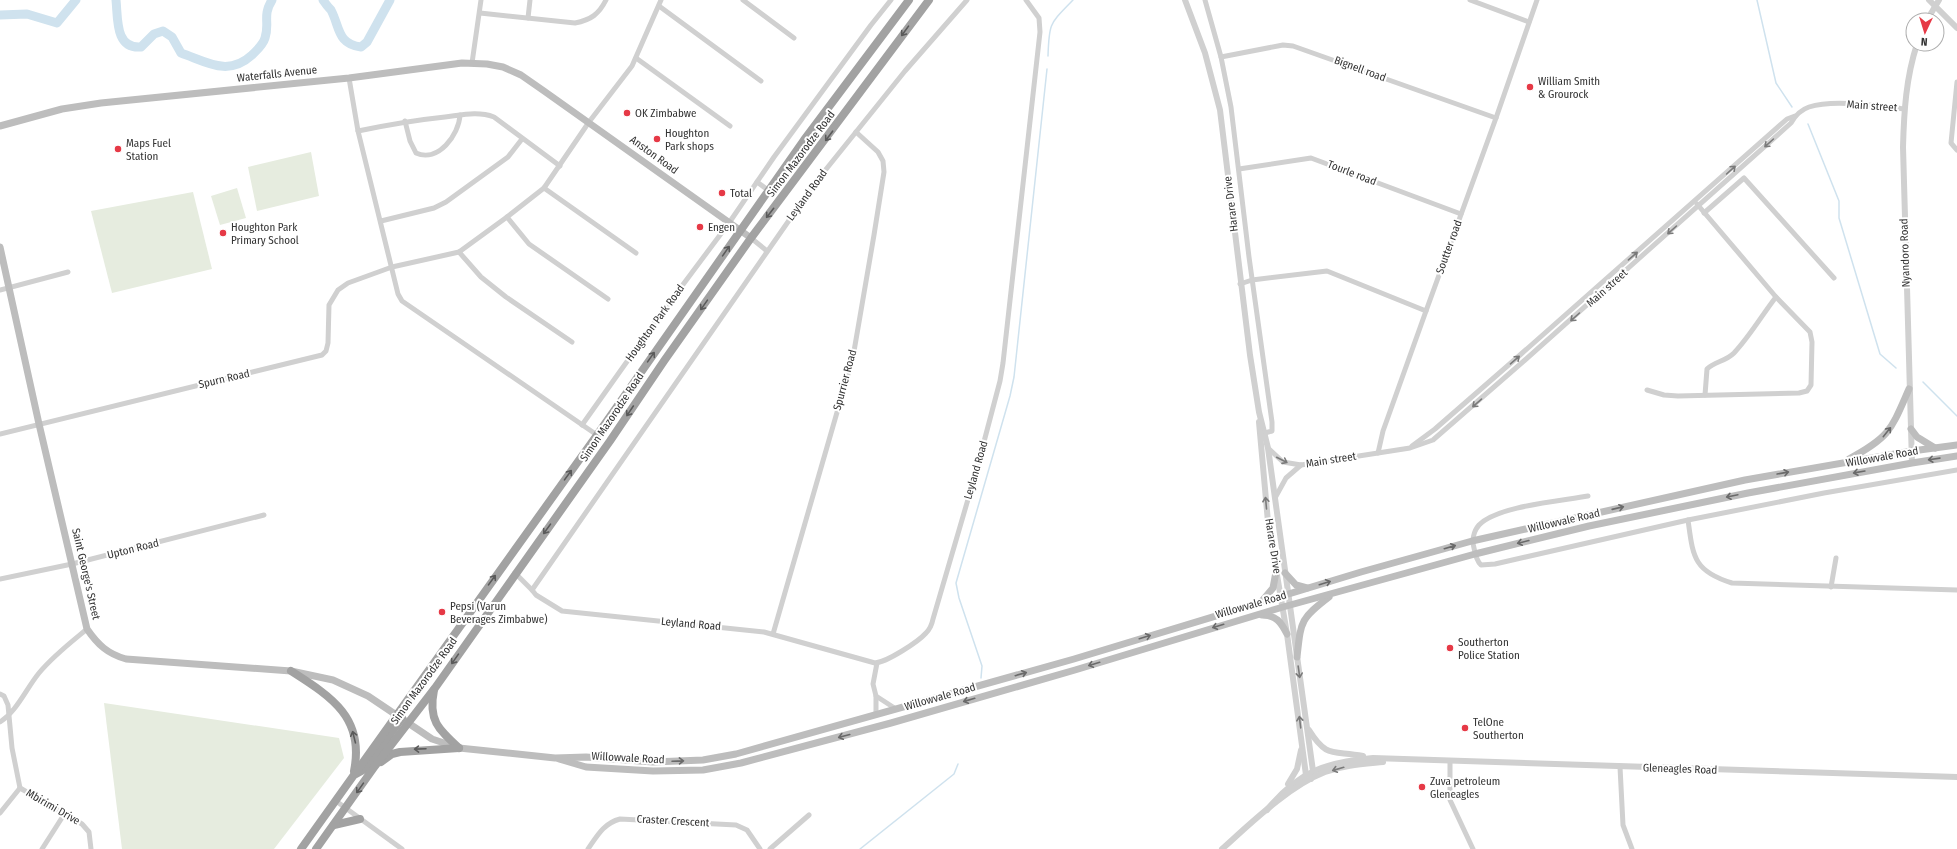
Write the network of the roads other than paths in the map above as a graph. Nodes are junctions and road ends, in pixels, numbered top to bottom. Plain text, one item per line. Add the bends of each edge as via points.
1 (481, 0) edge
2 (530, 0) edge
3 (606, 0) edge
4 (661, 0) edge
5 (743, 0) edge
6 (891, 0) edge
7 (909, 0) edge
8 (929, 0) edge
9 (967, 0) edge
10 (1026, 0) edge
11 (1185, 0) edge
12 (1205, 0) edge
13 (1470, 0) edge
14 (1537, 0) edge
15 (1929, 0) edge
16 (1939, 0) edge
17 (659, 6) junction
18 (1935, 7) junction
19 (1932, 12) edge
20 (480, 13) junction
21 (528, 18) junction
22 (1529, 22) junction
23 (1957, 28) edge
24 (794, 38) dead end
25 (1915, 52) edge
26 (1221, 57) junction
27 (636, 58) junction
28 (472, 63) junction
29 (349, 78) junction
30 (761, 81) dead end
31 (1957, 82) edge
32 (544, 90) joint
33 (1904, 109) junction
34 (460, 115) junction
35 (1795, 116) junction
36 (1496, 118) junction
37 (405, 121) junction
38 (589, 122) junction
39 (2, 124) edge
40 (730, 126) dead end
41 (358, 130) junction
42 (856, 132) junction
43 (522, 139) junction
44 (1957, 150) edge
45 (560, 166) junction
46 (1240, 169) junction
47 (757, 182) junction
48 (544, 188) junction
49 (768, 190) junction
50 (1695, 202) junction
51 (1699, 207) junction
52 (1704, 213) junction
53 (1462, 214) junction
54 (507, 217) junction
55 (381, 221) junction
56 (729, 223) junction
57 (740, 231) junction
58 (751, 238) junction
59 (0, 247) edge
60 (767, 251) junction
61 (459, 252) junction
62 (636, 253) dead end
63 (392, 267) junction
64 (68, 272) dead end
65 (1834, 278) dead end
66 (1252, 280) junction
67 (1240, 284) junction
68 (8, 288) junction
69 (0, 290) edge
70 (1776, 297) junction
71 (608, 299) dead end
72 (1426, 311) junction
73 (572, 342) dead end
74 (1909, 389) junction
75 (1648, 390) dead end
76 (1705, 395) junction
77 (1259, 412) junction
78 (39, 424) junction
79 (582, 426) junction
80 (1912, 429) junction
81 (1265, 433) junction
82 (0, 434) edge
83 (596, 435) junction
84 (1957, 445) edge
85 (1268, 448) junction
86 (1410, 448) junction
87 (1935, 448) junction
88 (1912, 451) junction
89 (1378, 453) junction
90 (1957, 456) edge
91 (1844, 462) junction
92 (1912, 463) junction
93 (1301, 465) junction
94 (1957, 470) edge
95 (1588, 496) dead end
96 (1274, 499) junction
97 (264, 515) dead end
98 (1688, 520) junction
99 (1472, 541) junction
100 (1475, 554) junction
101 (1836, 558) dead end
102 (72, 564) junction
103 (1276, 572) junction
104 (515, 573) junction
105 (1285, 573) junction
106 (0, 579) edge
107 (1831, 587) junction
108 (1308, 588) junction
109 (532, 590) junction
110 (1957, 590) edge
111 (1332, 594) junction
112 (1284, 595) junction
113 (1260, 603) junction
114 (1286, 606) junction
115 (1256, 615) junction
116 (88, 629) junction
117 (773, 634) junction
118 (1287, 634) junction
119 (1297, 657) junction
120 (877, 663) junction
121 (291, 671) junction
122 (435, 688) junction
123 (0, 694) edge
124 (876, 696) junction
125 (896, 710) junction
126 (10, 715) junction
127 (876, 715) junction
128 (402, 718) junction
129 (0, 722) edge
130 (1307, 727) junction
131 (1302, 743) junction
132 (459, 748) junction
133 (555, 758) junction
134 (1373, 758) junction
135 (1404, 759) junction
136 (1450, 761) junction
137 (375, 766) junction
138 (1620, 767) junction
139 (1313, 771) junction
140 (353, 776) junction
141 (1309, 777) junction
142 (1957, 777) edge
143 (20, 788) junction
144 (1285, 789) junction
145 (336, 801) junction
146 (346, 808) junction
147 (1267, 810) junction
148 (0, 813) edge
149 (65, 813) junction
150 (809, 815) dead end
151 (360, 818) junction
152 (334, 824) junction
153 (309, 837) junction
154 (42, 849) edge
155 (91, 849) edge
156 (301, 849) edge
157 (316, 849) edge
158 (402, 849) edge
159 (588, 849) edge
160 (760, 849) edge
161 (770, 849) edge
162 (1222, 849) edge
163 (1473, 849) edge
164 (1632, 849) edge

1 - 20 street
2 - 21 street
3 - 21 street via 597,14 583,22
4 - 17 street
5 - 24 street
6 - 47 street, Houghton Park Road via 870,24
7 - 49 highway, Simon Mazorodze Road
8 -> 58 highway, Simon Mazorodze Road
9 - 42 street, Leyland Road
10 - 120 street, Leyland Road via 1039,18 1040,32 1000,381 931,625 922,637
11 - 67 street, Harare Drive via 1205,53 1220,110
12 - 26 street
13 - 22 street
14 - 22 street, Soutter road
15 - 18 street
16 - 18 street
17 - 27 street
17 - 30 street
18 - 19 street
18 - 23 street
20 - 21 street
20 - 28 street
22 - 36 street, Soutter road
25 - 33 street, Nyandoro Road
26 - 36 street, Bignell road via 1283,45 1293,46
26 - 46 street
27 - 38 street
27 - 40 street
28 - 29 main road, Waterfalls Avenue
28 - 32 main road, Waterfalls Avenue via 508,69
29 - 39 main road, Waterfalls Avenue via 76,106
29 - 41 street
31 - 44 street via 1952,143
32 - 38 main road, Anston Road
33 - 35 street, Main street via 1839,104 1809,106
33 - 74 street, Nyandoro Road
34 - 37 street
34 - 37 street via 460,124 454,135 437,153 427,156 416,153
34 - 43 street via 486,114 494,117
50 -> 35 street, Main street via 1787,119
35 -> 51 street, Main street via 1791,123
36 - 53 street, Soutter road
37 - 41 street
38 - 45 street
38 - 56 main road, Anston Road
41 - 55 street
42 - 60 street, Leyland Road via 815,183
42 - 117 street, Spurrier Road via 878,152 883,161 884,172 874,236 853,357
43 - 45 street
43 - 55 street via 508,157 446,202 434,208
45 - 48 street
46 - 53 street, Tourle road via 1311,158
46 - 66 street
47 - 49 street
47 - 56 street, Houghton Park Road
48 - 54 street
48 - 62 street
49 - 57 highway, Simon Mazorodze Road
50 - 51 street
86 -> 50 street, Main street via 1441,424
51 - 52 street
51 -> 86 street, Main street via 1440,435
52 - 65 street via 1744,178
52 - 70 street
53 - 72 street, Soutter road
54 - 61 street
54 - 71 street via 528,244
55 - 63 street
56 - 57 main road, Anston Road
56 - 79 street, Houghton Park Road
57 - 58 main road, Anston Road
83 -> 57 highway, Simon Mazorodze Road
58 - 60 street
58 -> 104 highway, Simon Mazorodze Road
59 - 68 main road, Saint George's Street
60 - 109 street, Leyland Road
61 - 63 street, Spurn Road
61 - 73 street via 480,276 506,297
63 - 78 street, Spurn Road via 348,282 338,290 329,305 328,343 322,355
63 - 79 street via 398,294 408,306
64 - 68 street
66 - 67 street
66 - 72 street via 1327,271
66 - 81 street via 1272,422 1272,431
67 - 77 street, Harare Drive
68 - 69 street
68 - 78 main road, Saint George's Street
70 - 76 street via 1735,352 1708,369
70 - 76 street via 1806,327 1811,336 1809,388 1799,393
72 - 89 street, Soutter road via 1383,431
74 - 80 street, Nyandoro Road
91 -> 74 main road via 1870,448 1885,436 1894,424
75 - 76 street via 1668,395
77 - 81 street, Harare Drive
103 -> 77 street, Harare Drive via 1268,522
78 - 82 street, Spurn Road
78 - 102 main road, Saint George's Street
79 - 83 street
80 - 87 main road via 1917,437
80 - 88 street, Nyandoro Road
81 - 85 street, Harare Drive
128 -> 83 highway, Simon Mazorodze Road
84 - 87 main road, Willowvale Road
85 -> 93 street, Main street via 1282,462
85 - 96 street, Harare Drive
86 - 89 street, Main street
87 - 88 main road, Willowvale Road
88 - 91 main road, Willowvale Road
88 - 92 street, Nyandoro Road
89 - 93 street, Main street
90 -> 92 main road, Willowvale Road
99 -> 91 main road, Willowvale Road via 1745,480
92 -> 100 main road, Willowvale Road via 1589,526
93 - 96 street, Main street via 1286,478
94 - 98 street
95 - 99 street via 1507,511 1487,519 1478,526
96 - 105 street, Harare Drive
97 - 102 street, Upton Road
98 - 100 street via 1495,564 1481,565
98 - 107 street via 1695,559 1707,571 1723,580 1744,584
99 - 100 street
108 -> 99 main road, Willowvale Road
100 - 111 main road, Willowvale Road
101 - 107 street
102 - 106 street, Upton Road
102 - 116 main road, Saint George's Street
103 - 112 street, Harare Drive
103 - 113 main road via 1273,588
104 - 109 street
104 -> 122 highway, Simon Mazorodze Road
105 - 108 main road via 1296,585
105 - 112 street, Harare Drive
107 - 110 street
108 - 112 main road, Willowvale Road
109 - 117 street, Leyland Road via 562,611
111 - 114 main road, Willowvale Road
111 - 119 main road via 1305,617
112 - 113 main road, Willowvale Road
112 - 114 street, Harare Drive
125 -> 113 main road, Willowvale Road
114 - 115 main road, Willowvale Road
114 - 118 street, Harare Drive
114 - 119 street, Harare Drive
115 - 118 main road via 1273,616 1282,624
115 -> 133 main road, Willowvale Road via 891,723 721,768 653,771 586,767
116 - 121 main road, Saint George's Street via 95,641 105,650 126,659
116 - 126 street via 51,659
117 - 120 street, Leyland Road
131 -> 118 street, Harare Drive
119 -> 130 street, Harare Drive
120 - 124 street via 873,684
121 - 128 main road, Saint George's Street via 347,685
140 -> 121 highway via 357,760 355,738 349,722 325,693
122 - 128 highway, Simon Mazorodze Road
122 - 132 highway via 432,704 434,720 443,734
123 - 126 street via 4,696
124 - 125 street
124 - 127 street
125 - 127 main road, Willowvale Road
126 - 129 street
126 - 143 street via 12,748
133 -> 127 main road, Willowvale Road via 586,757 653,762 703,760 765,746
128 - 132 main road, Willowvale Road via 432,739
128 - 137 highway, Simon Mazorodze Road
128 - 140 highway, Simon Mazorodze Road
130 - 134 street via 1324,749
130 - 139 street, Harare Drive
131 - 141 street, Harare Drive
131 - 144 street via 1297,768
132 - 133 main road, Willowvale Road
132 -> 137 highway via 400,752 392,754
134 - 135 street, Gleneagles Road
134 - 139 street, Gleneagles Road via 1344,760
135 - 136 street, Gleneagles Road
135 -> 141 street, Gleneagles Road via 1340,768
136 - 138 street, Gleneagles Road
136 - 163 street via 1450,800
137 -> 146 highway, Simon Mazorodze Road
138 - 142 street, Gleneagles Road
138 - 164 street via 1623,825
139 - 141 street
140 - 145 highway, Simon Mazorodze Road
141 - 144 street
141 - 147 street
143 - 148 street
143 - 149 street, Mbirimi Drive
144 - 147 street
145 - 146 street
145 - 153 highway, Simon Mazorodze Road
146 - 151 street
146 - 152 highway, Simon Mazorodze Road
146 - 153 highway via 339,809 325,828
147 - 162 street
149 - 154 street
149 - 155 street, Mbirimi Drive via 87,828
150 - 161 street
151 - 152 highway
151 - 158 street
152 - 157 highway, Simon Mazorodze Road
153 - 156 highway, Simon Mazorodze Road
159 - 160 street, Craster Crescent via 603,827 611,821 620,819 736,825 746,830

